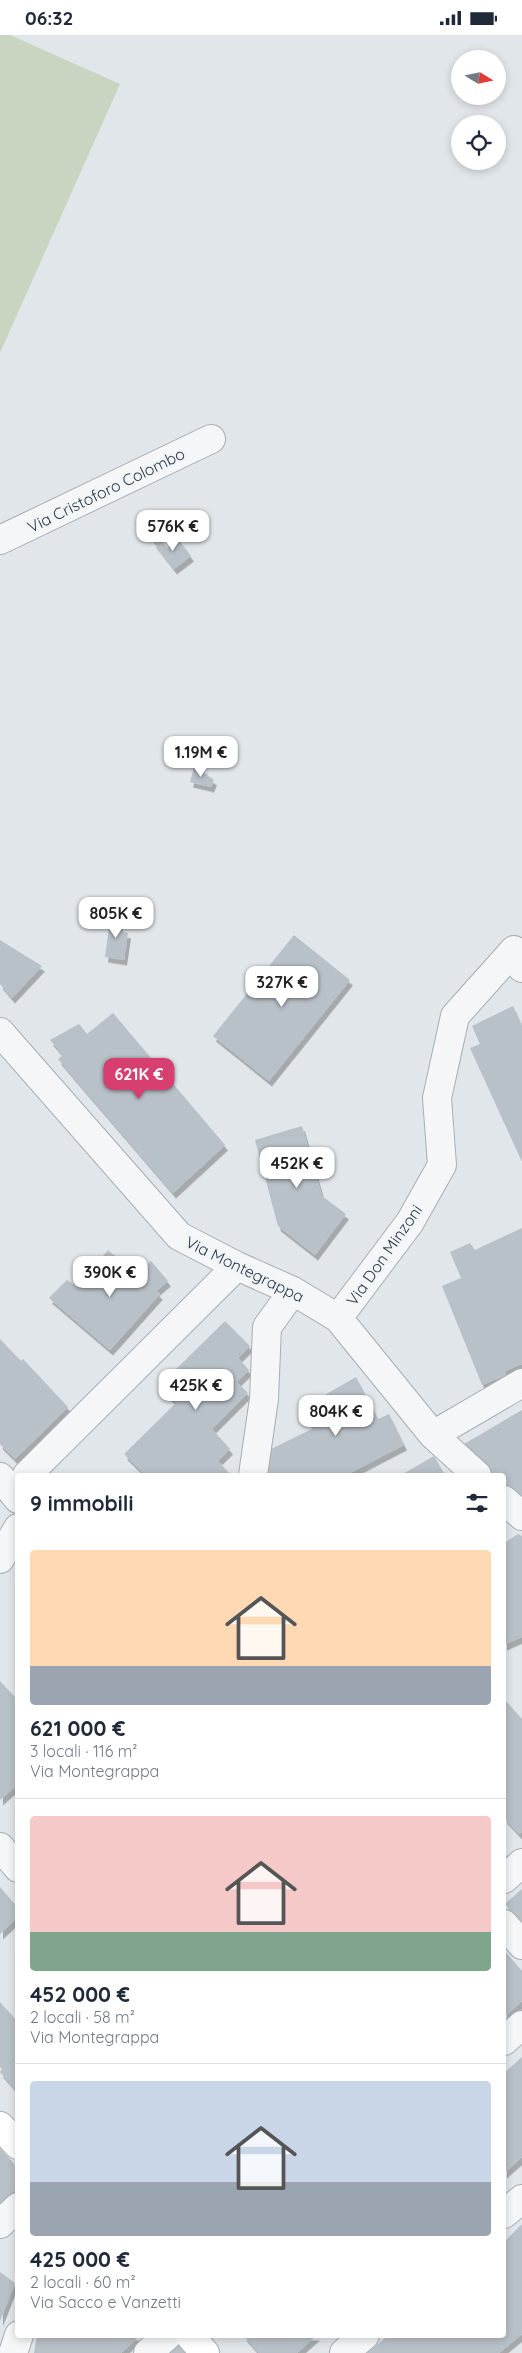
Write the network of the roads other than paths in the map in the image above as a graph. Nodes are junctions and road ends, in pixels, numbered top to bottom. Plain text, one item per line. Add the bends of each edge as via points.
1 (211, 439) dead end
2 (0, 540) edge
3 (518, 959) edge
4 (0, 1032) edge
5 (237, 1266) junction
6 (293, 1291) junction
7 (338, 1318) junction
8 (522, 1383) edge
9 (433, 1435) junction
10 (27, 1473) edge
11 (253, 1473) edge
12 (475, 1473) edge
13 (506, 1501) edge
14 (522, 1517) edge
15 (506, 1527) edge
16 (15, 1533) edge
17 (0, 1559) edge
18 (0, 1847) edge
19 (522, 1863) edge
20 (15, 1864) edge
21 (506, 1877) edge
22 (506, 1926) edge
23 (522, 1945) edge
24 (522, 2025) edge
25 (506, 2039) edge
26 (0, 2126) edge
27 (15, 2142) edge
28 (522, 2199) edge
29 (15, 2210) edge
30 (506, 2213) edge
31 (0, 2224) edge
32 (18, 2338) edge
33 (165, 2338) edge
34 (192, 2338) edge
35 (362, 2338) edge
36 (13, 2353) edge
37 (148, 2353) edge
38 (205, 2353) edge
39 (344, 2353) edge

1 - 2 street, Via Cristoforo Colombo
3 - 7 street, Via Don Minzoni via 455,1016 438,1098 442,1165 410,1222
4 - 5 street, Via Montegrappa via 178,1236
5 - 6 street, Via Montegrappa
5 - 10 street
6 - 7 street, Via Montegrappa
6 - 11 street via 267,1327 264,1399
7 - 9 street, Via Montegrappa
8 - 9 street
9 - 12 street, Via Montegrappa
13 - 14 street
14 - 15 street
16 - 17 street
18 - 20 street
19 - 21 street
22 - 23 street
24 - 25 street
26 - 27 street
28 - 30 street
29 - 31 street
32 - 36 street
33 - 37 street
34 - 38 street
35 - 39 street

